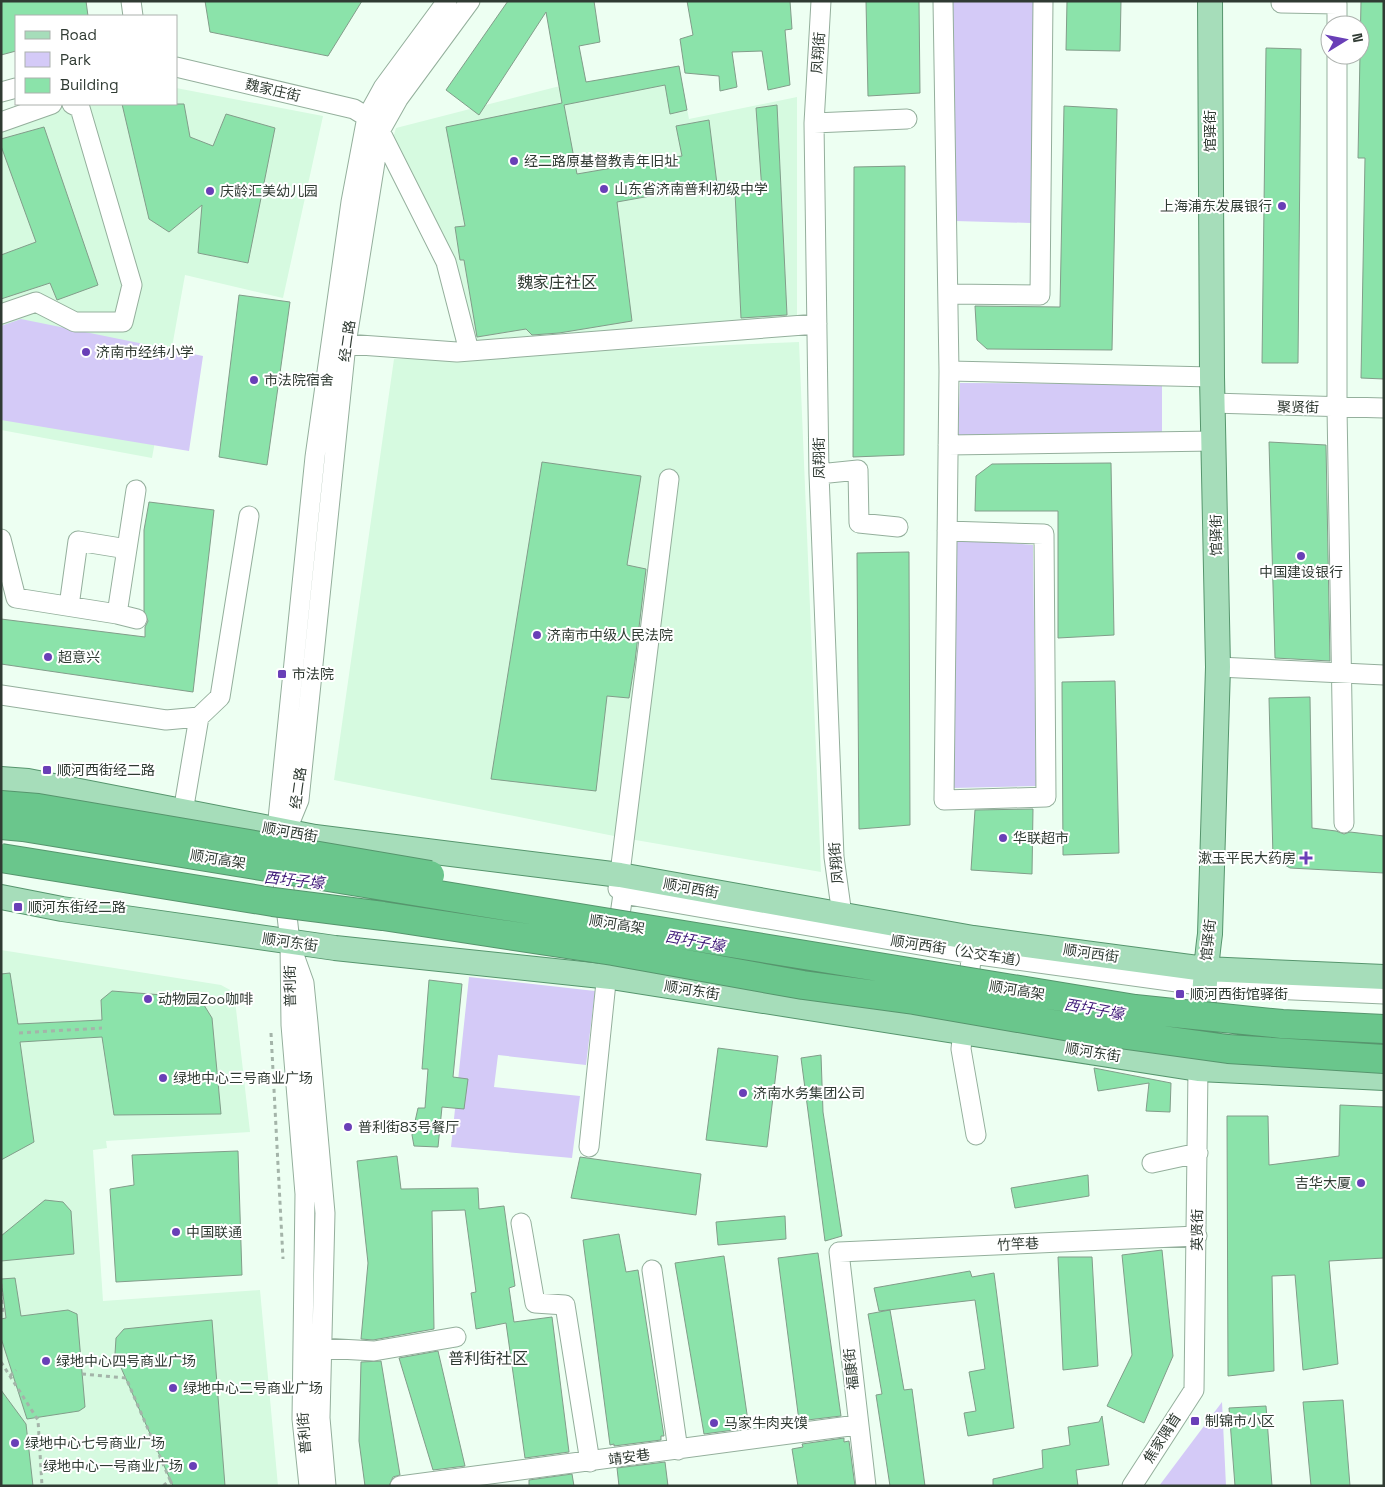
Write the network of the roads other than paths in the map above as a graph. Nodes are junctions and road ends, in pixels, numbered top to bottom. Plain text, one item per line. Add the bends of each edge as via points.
1 (131, 1) edge
2 (447, 1) edge
3 (470, 1) edge
4 (821, 1) edge
5 (943, 1) edge
6 (1043, 1) edge
7 (1210, 1) edge
8 (1280, 4) dead end
9 (133, 15) edge
10 (1337, 15) edge
11 (1337, 65) edge
12 (178, 68) edge
13 (15, 88) edge
14 (1, 92) edge
15 (49, 105) edge
16 (74, 105) edge
17 (907, 119) dead end
18 (1, 122) edge
19 (814, 123) junction
20 (374, 124) junction
21 (948, 294) junction
22 (1, 314) edge
23 (817, 324) junction
24 (346, 344) junction
25 (469, 351) junction
26 (949, 371) junction
27 (1212, 377) junction
28 (1212, 403) junction
29 (1337, 408) junction
30 (1384, 408) edge
31 (1214, 442) junction
32 (948, 445) junction
33 (819, 474) junction
34 (669, 478) dead end
35 (136, 490) dead end
36 (249, 516) dead end
37 (898, 527) dead end
38 (947, 530) junction
39 (1, 539) edge
40 (127, 549) junction
41 (70, 606) junction
42 (117, 614) junction
43 (137, 618) dead end
44 (1218, 667) junction
45 (1343, 674) junction
46 (1384, 675) edge
47 (1, 695) edge
48 (198, 717) junction
49 (1, 779) edge
50 (1, 805) edge
51 (184, 812) junction
52 (1344, 823) dead end
53 (1, 826) edge
54 (277, 830) junction
55 (1, 858) edge
56 (620, 875) junction
57 (1, 876) edge
58 (1, 897) edge
59 (842, 915) junction
60 (617, 918) junction
61 (647, 929) junction
62 (290, 942) junction
63 (973, 946) junction
64 (611, 955) junction
65 (1205, 977) junction
66 (1384, 977) edge
67 (1384, 994) edge
68 (1384, 1029) edge
69 (962, 1032) junction
70 (1384, 1059) edge
71 (1208, 1066) junction
72 (1384, 1078) edge
73 (976, 1135) dead end
74 (589, 1147) dead end
75 (1198, 1153) junction
76 (1152, 1163) dead end
77 (521, 1223) dead end
78 (1197, 1236) junction
79 (839, 1252) joint
80 (652, 1270) dead end
81 (456, 1337) dead end
82 (322, 1348) junction
83 (1194, 1390) joint
84 (857, 1425) junction
85 (678, 1450) junction
86 (590, 1462) junction
87 (493, 1481) edge
88 (309, 1486) edge
89 (326, 1486) edge
90 (400, 1486) edge
91 (866, 1486) edge
92 (1132, 1486) edge

1 - 9 street
2 - 20 street, 经二路 via 383,88
3 - 20 street, 经二路 via 398,99
4 - 19 street, 凤翔街
5 - 21 street
6 - 21 street via 1040,295
7 - 27 main road, 馆驿街
8 - 10 street via 1337,4
11 - 29 street
12 - 20 street, 魏家庄街 via 354,109
13 - 14 street
15 - 18 street
16 - 22 street via 80,108 132,285 123,322 75,322 36,302
17 - 19 street
19 - 23 street, 凤翔街
20 - 24 street, 经二路
20 - 25 street via 446,262
20 - 54 street, 经二路 via 349,212 315,457
21 - 26 street
23 - 25 street
23 - 33 street, 凤翔街
24 - 25 street
24 - 54 street, 经二路 via 299,800 290,822
26 - 27 street
26 - 32 street
27 - 28 main road, 馆驿街
28 - 29 street, 聚贤街
28 - 31 main road, 馆驿街
29 - 30 street, 聚贤街
29 - 45 street
31 - 32 street
31 - 44 main road, 馆驿街
32 - 38 street
33 - 37 street via 858,470 859,523
33 - 59 street, 凤翔街 via 834,857
34 - 56 street
35 - 40 street
36 - 48 street via 220,697
38 - 38 street via 1044,534 1046,797 944,800
39 - 41 street via 16,598
40 - 41 street via 78,541
40 - 42 street
41 - 42 street
42 - 43 street
44 - 45 street
44 - 65 main road, 馆驿街 via 1210,934
45 - 46 street
45 - 52 street
47 - 48 street via 166,720
48 - 51 street
49 - 51 main road, 顺河西街 via 28,781
50 - 61 highway, bridge via 38,808 392,868 534,896
51 - 54 main road, 顺河西街
53 - 61 highway, 顺河高架, bridge
54 - 56 main road, 顺河西街
54 - 62 street
55 - 64 highway, 顺河高架, bridge via 273,902 383,916
56 - 59 main road, 顺河西街
56 - 60 street
57 - 64 highway, bridge via 432,937
58 - 62 main road, 顺河东街
59 - 63 main road, 顺河西街
60 - 63 street, 顺河西街（公交车道） via 624,894
60 - 64 street, 顺河西街（公交车道）
61 - 68 highway, 顺河高架, bridge via 1135,1009 1282,1024
62 - 64 main road, 顺河东街
62 - 82 street, 普利街 via 304,983 325,1213
62 - 88 street, 普利街 via 291,1025 305,1194 302,1419
63 - 65 main road, 顺河西街
63 - 69 street
64 - 69 main road, 顺河东街
64 - 70 highway, 顺河高架, bridge via 1228,1049
64 - 74 street, 顺河西街（公交车道）
65 - 66 main road, 顺河西街
65 - 67 street
65 - 71 main road, 馆驿街
69 - 71 main road, 顺河东街
69 - 73 street via 961,1049
71 - 72 main road, 顺河东街
71 - 75 street, 英贤街
75 - 76 street
75 - 78 street, 英贤街
77 - 86 street via 535,1303 565,1305
78 - 79 street, 竹竿巷
78 - 83 street, 英贤街
79 - 84 street, 福康街
80 - 85 street
81 - 82 street via 374,1351
82 - 89 street, 普利街 via 320,1418
83 - 92 street, 焦家隅首
84 - 85 street, 靖安巷
84 - 91 street, 福康街
85 - 86 street, 靖安巷
86 - 87 street, 靖安巷
87 - 90 street, 靖安巷

